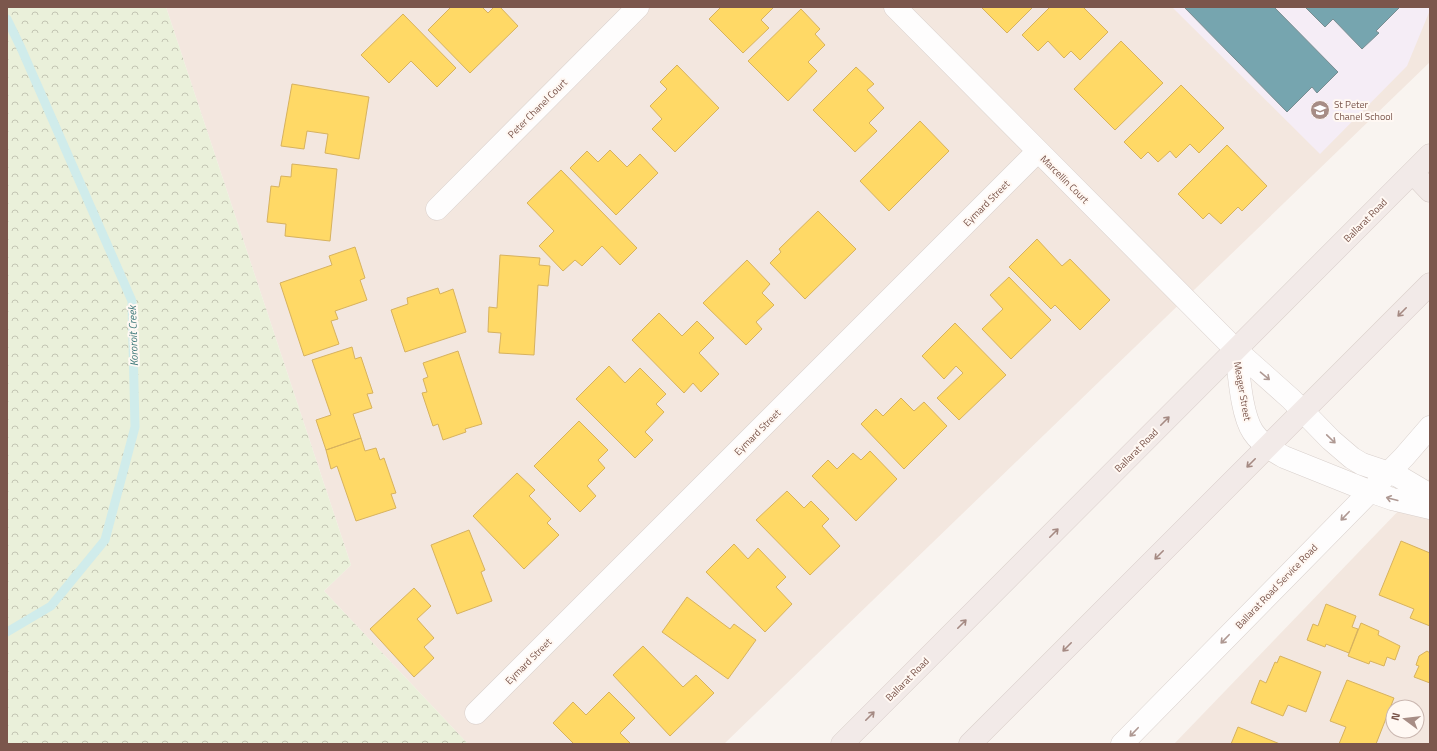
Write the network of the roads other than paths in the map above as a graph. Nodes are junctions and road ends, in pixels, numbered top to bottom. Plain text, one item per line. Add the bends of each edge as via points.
1 (638, 7) edge
2 (895, 7) edge
3 (1038, 151) junction
4 (1430, 155) edge
5 (1413, 172) junction
6 (1430, 191) edge
7 (437, 209) dead end
8 (1430, 284) edge
9 (1236, 350) junction
10 (1304, 411) junction
11 (1430, 428) edge
12 (1268, 447) junction
13 (1389, 472) junction
14 (1369, 491) junction
15 (1430, 495) edge
16 (1430, 508) edge
17 (476, 714) dead end
18 (842, 744) edge
19 (970, 744) edge
20 (1122, 744) edge

1 - 7 street, Peter Chanel Court
2 - 3 street, Marcellin Court
3 - 9 street, Marcellin Court
3 - 17 street, Eymard Street
4 - 5 highway, Ballarat Road
5 - 6 highway
5 - 9 highway, Ballarat Road
8 -> 10 highway
9 -> 10 street, Meager Street
9 - 12 street, Meager Street via 1249,424 1256,437
18 -> 9 highway, Ballarat Road
10 - 12 highway
10 -> 13 street, Meager Street via 1352,458 1366,466
11 - 13 street, Ballarat Road Service Road
12 - 14 street, Meager Street via 1284,457
12 -> 19 highway
13 - 14 street, Ballarat Road Service Road
13 - 15 street, Meager Street
16 -> 14 street, Meager Street
14 -> 20 street, Ballarat Road Service Road

